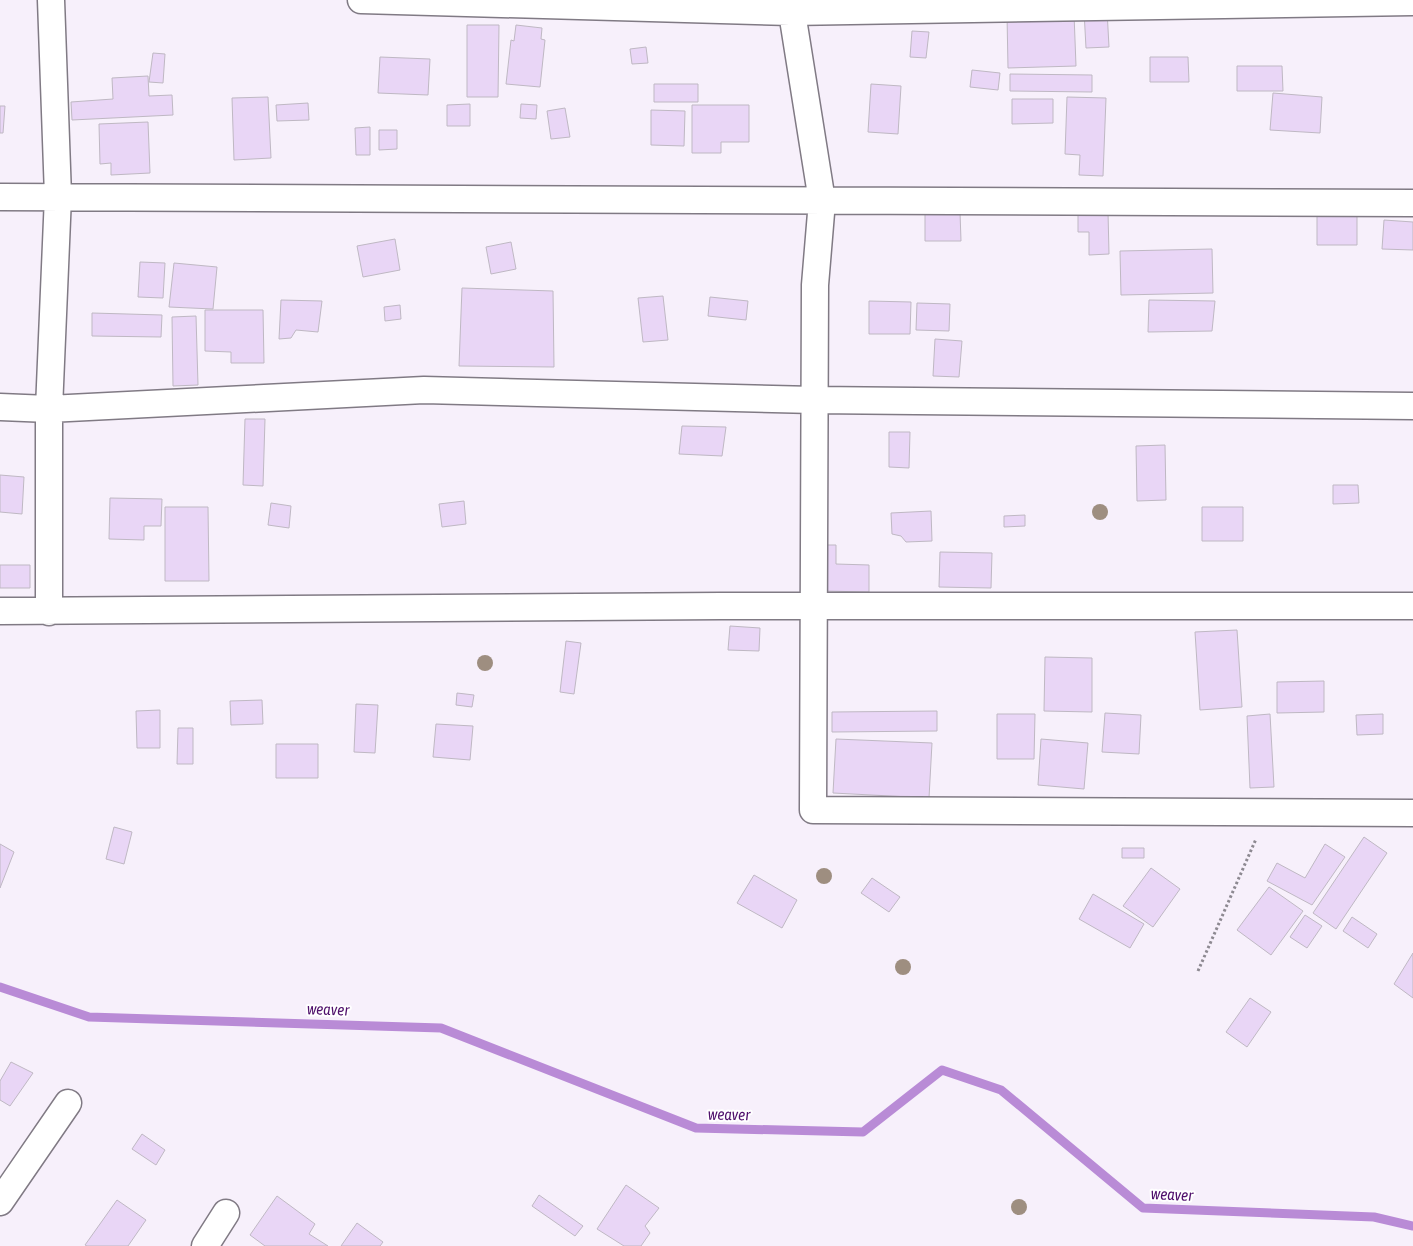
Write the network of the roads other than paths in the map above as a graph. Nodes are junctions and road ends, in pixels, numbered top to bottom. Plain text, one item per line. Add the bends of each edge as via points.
1 (51, 0) edge
2 (361, 0) edge
3 (1413, 2) edge
4 (790, 6) edge
5 (58, 196) junction
6 (0, 197) edge
7 (822, 201) junction
8 (1413, 203) edge
9 (814, 400) junction
10 (1413, 406) edge
11 (0, 407) edge
12 (49, 409) junction
13 (813, 606) junction
14 (1413, 606) edge
15 (0, 611) edge
16 (49, 612) junction
17 (1413, 813) edge
18 (68, 1103) dead end
19 (0, 1202) edge
20 (226, 1214) dead end
21 (205, 1246) edge

1 - 5 street
2 - 4 street
3 - 4 street
4 - 7 street
5 - 6 street
5 - 7 street
5 - 12 street
7 - 8 street
7 - 9 street via 815,286
9 - 10 street
9 - 12 street via 424,390
9 - 13 street
11 - 12 street
12 - 16 street
13 - 14 street
13 - 16 street
13 - 17 street via 813,810
15 - 16 street
18 - 19 street
20 - 21 street

